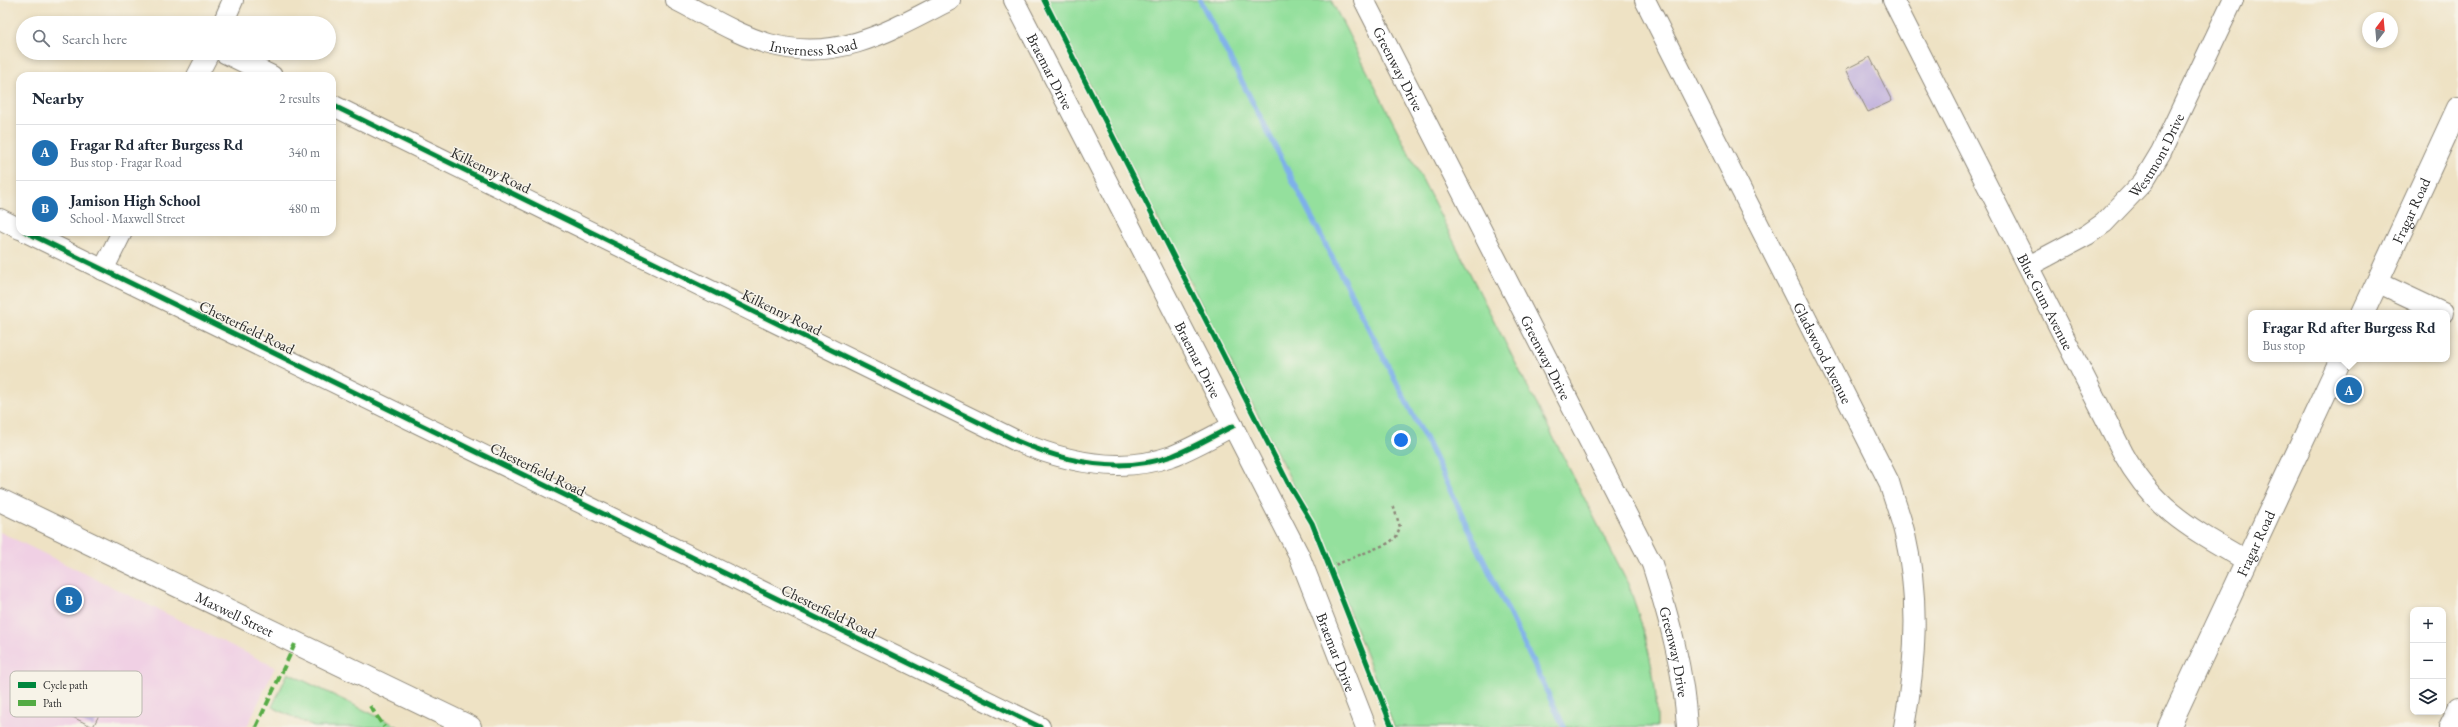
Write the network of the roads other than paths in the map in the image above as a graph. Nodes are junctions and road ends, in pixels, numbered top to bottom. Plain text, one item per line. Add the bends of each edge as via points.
1 (233, 0) edge
2 (676, 0) edge
3 (950, 0) edge
4 (1014, 0) edge
5 (1364, 0) edge
6 (1645, 0) edge
7 (1893, 0) edge
8 (2233, 0) edge
9 (226, 16) edge
10 (205, 60) edge
11 (239, 60) edge
12 (199, 72) edge
13 (264, 72) edge
14 (336, 107) edge
15 (2458, 108) edge
16 (0, 219) edge
17 (16, 227) edge
18 (34, 236) edge
19 (120, 236) edge
20 (2029, 266) junction
21 (103, 270) junction
22 (2377, 282) junction
23 (2364, 310) edge
24 (2437, 310) edge
25 (2340, 362) edge
26 (1233, 426) junction
27 (0, 500) edge
28 (2248, 561) junction
29 (2458, 708) edge
30 (470, 727) edge
31 (1040, 727) edge
32 (1366, 727) edge
33 (1688, 727) edge
34 (1904, 727) edge
35 (2170, 727) edge
36 (2449, 727) edge

1 - 9 street
2 - 3 street, Inverness Road via 754,39 783,47 810,49 868,40
4 - 26 street, Braemar Drive
5 - 33 street, Greenway Drive via 1652,564 1674,633 1685,689
6 - 34 street, Gladswood Avenue via 1889,482 1905,535 1914,594 1915,654
7 - 20 street, Blue Gum Avenue
8 - 20 street, Westmont Drive via 2161,152 2143,182 2104,223
10 - 12 street
11 - 13 street
14 - 26 street, Kilkenny Road via 1009,437 1050,454 1088,463 1141,463 1173,455
15 - 22 street, Fragar Road
16 - 17 street
18 - 21 street, Chesterfield Road
19 - 21 street
20 - 28 street, Blue Gum Avenue via 2139,481 2163,507 2189,528
21 - 31 street, Chesterfield Road
22 - 23 street, Fragar Road
22 - 24 street
25 - 28 street, Fragar Road
26 - 32 street, Braemar Drive via 1299,555
27 - 30 street, Maxwell Street
28 - 35 street, Fragar Road
29 - 36 street

